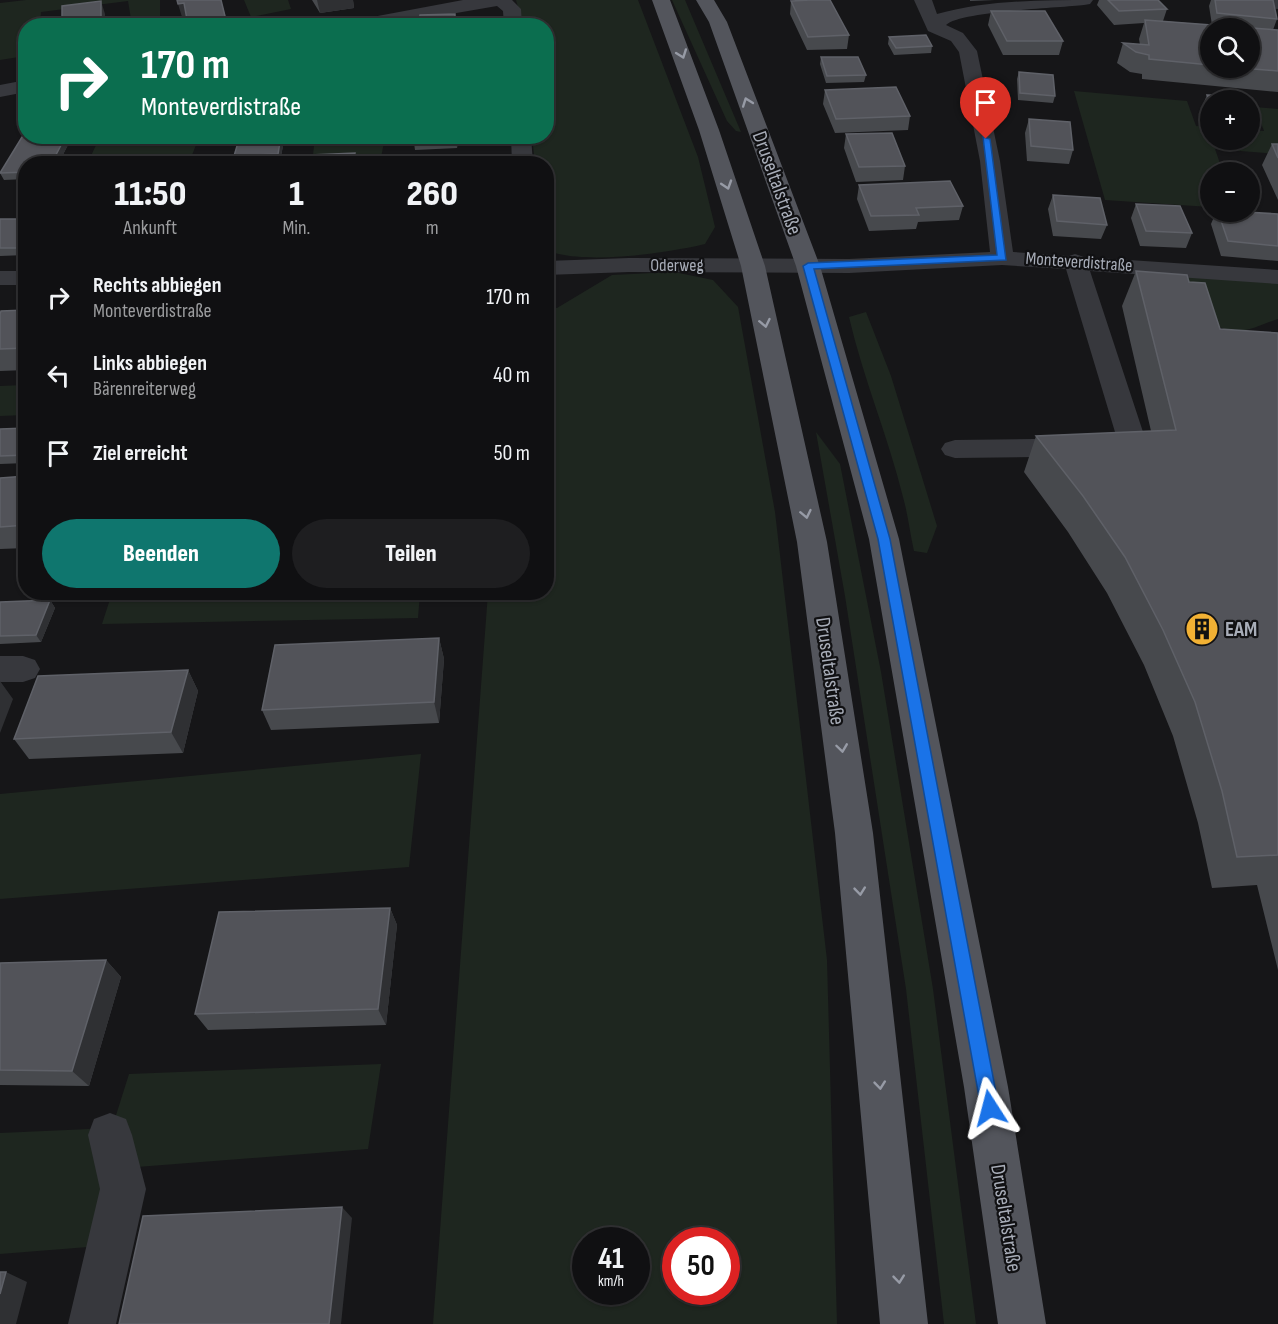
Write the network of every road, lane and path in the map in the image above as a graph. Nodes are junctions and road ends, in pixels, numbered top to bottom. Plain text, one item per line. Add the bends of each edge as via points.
1 (501, 0) edge
2 (661, 0) edge
3 (705, 0) edge
4 (923, 0) edge
5 (1083, 0) edge
6 (1227, 0) edge
7 (1278, 4) edge
8 (393, 18) edge
9 (513, 18) edge
10 (934, 27) junction
11 (18, 88) edge
12 (0, 91) edge
13 (1002, 258) junction
14 (1075, 261) junction
15 (753, 266) junction
16 (808, 266) junction
17 (554, 268) edge
18 (1278, 277) edge
19 (0, 278) edge
20 (18, 278) edge
21 (955, 449) dead end
22 (110, 1135) dead end
23 (92, 1324) edge
24 (904, 1324) edge
25 (1022, 1324) edge

1 - 8 street
1 - 9 street via 512,9
2 -> 15 main road, Druseltalstraße
16 -> 3 main road, Druseltalstraße via 718,22
4 - 10 street
5 - 10 street via 969,10 944,17
6 - 7 street
10 - 13 street via 957,37 968,51 990,161
11 - 12 street
13 - 14 street, Monteverdistraße
13 - 16 street, Monteverdistraße
14 - 18 street, Monteverdistraße
14 - 21 street via 1130,435 1112,447
15 - 16 street, Oderweg
15 - 17 street, Oderweg
15 -> 24 main road, Druseltalstraße via 812,542 854,833
16 - 25 main road, Druseltalstraße via 884,539 986,1087
19 - 20 street
22 - 23 street via 123,1188

